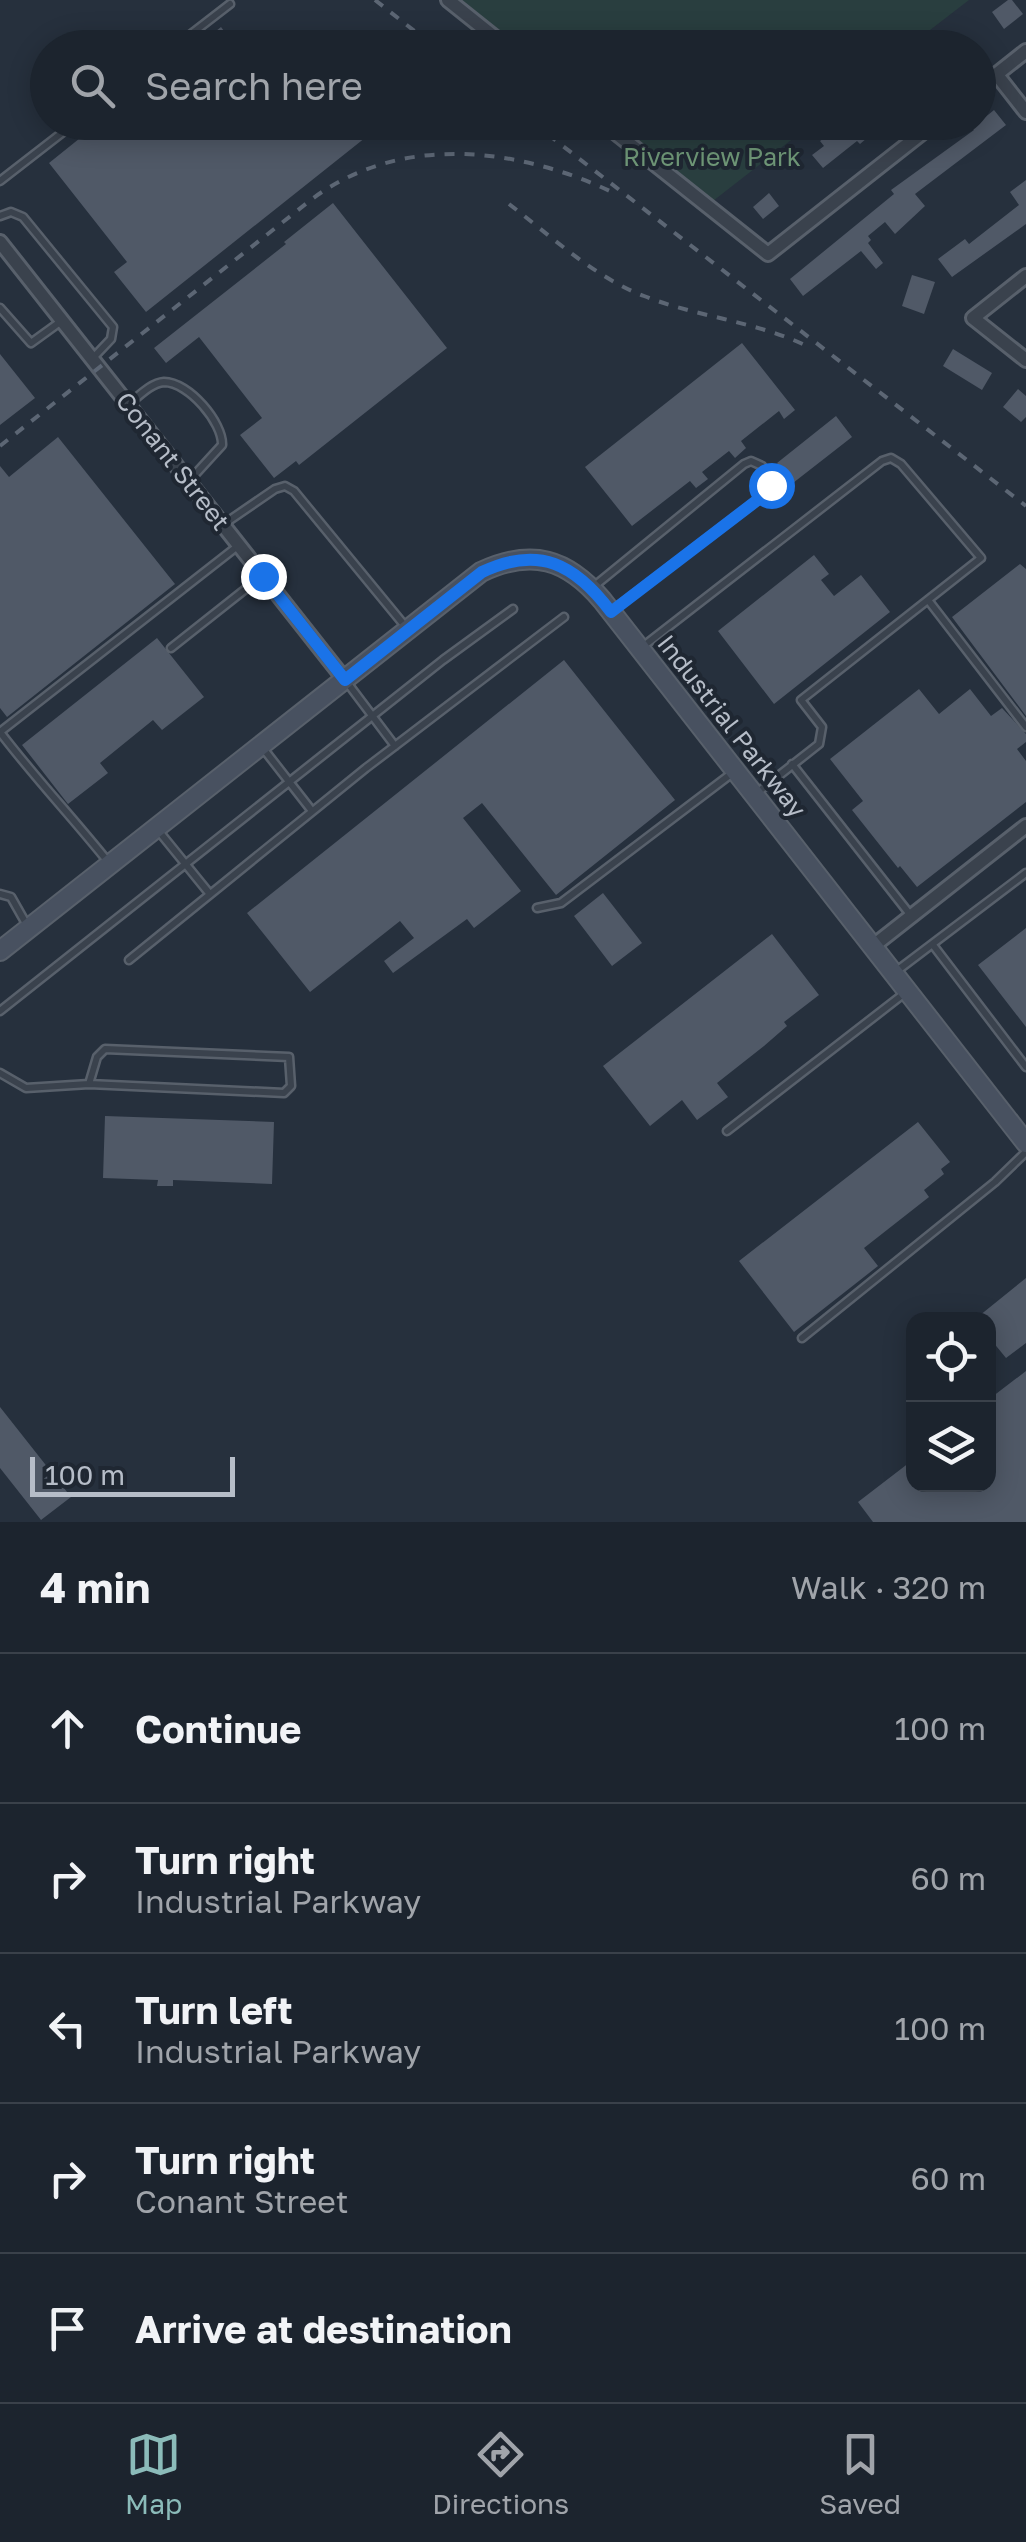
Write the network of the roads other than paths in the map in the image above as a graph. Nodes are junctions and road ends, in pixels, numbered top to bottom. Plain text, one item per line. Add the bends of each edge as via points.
1 (448, 0) edge
2 (230, 4) dead end
3 (197, 30) edge
4 (486, 30) edge
5 (1026, 51) edge
6 (996, 75) joint
7 (1026, 112) edge
8 (53, 140) edge
9 (625, 140) edge
10 (913, 140) edge
11 (0, 181) edge
12 (0, 216) edge
13 (0, 243) edge
14 (1026, 276) edge
15 (0, 308) edge
16 (62, 320) junction
17 (92, 358) junction
18 (1026, 360) edge
19 (128, 404) junction
20 (188, 481) junction
21 (223, 525) junction
22 (239, 546) junction
23 (263, 576) junction
24 (592, 588) junction
25 (928, 600) junction
26 (513, 609) dead end
27 (611, 612) junction
28 (564, 618) dead end
29 (408, 630) junction
30 (171, 648) dead end
31 (640, 649) junction
32 (345, 680) junction
33 (372, 717) junction
34 (1026, 727) edge
35 (0, 732) edge
36 (261, 746) junction
37 (395, 746) junction
38 (792, 764) junction
39 (735, 771) junction
40 (290, 783) junction
41 (754, 795) junction
42 (312, 811) junction
43 (1026, 826) edge
44 (157, 828) junction
45 (110, 864) junction
46 (186, 866) junction
47 (1026, 873) edge
48 (0, 894) edge
49 (209, 894) junction
50 (537, 908) dead end
51 (913, 917) junction
52 (29, 928) junction
53 (933, 945) junction
54 (872, 948) junction
55 (0, 951) edge
56 (128, 960) dead end
57 (893, 974) junction
58 (907, 992) junction
59 (0, 1011) edge
60 (1026, 1066) edge
61 (0, 1074) edge
62 (88, 1084) junction
63 (727, 1130) dead end
64 (1026, 1143) edge
65 (1026, 1152) edge
66 (802, 1338) dead end

1 - 4 street
2 - 3 lane
5 - 6 street
6 - 7 street
8 - 11 lane
9 - 10 street via 768,254
12 - 17 lane via 23,216 113,326 111,339
13 - 16 street, Conant Street
14 - 18 street via 973,318
15 - 16 lane via 30,343
16 - 17 street, Conant Street
17 - 19 street, Conant Street
19 - 20 street, Conant Street
19 - 20 lane via 168,382 190,393 217,426 222,446
20 - 21 street, Conant Street
21 - 22 street, Conant Street
21 - 29 lane via 275,489 294,491
22 - 23 street, Conant Street
22 - 35 lane
23 - 30 lane
23 - 32 street, Conant Street
24 - 27 street, Industrial Parkway
24 - 27 lane via 744,464 762,466 771,480 768,492
24 - 29 street, Industrial Parkway via 554,563 507,561 482,572
25 - 31 lane via 980,558 892,458
25 - 34 lane
25 - 38 lane via 800,700 822,726 818,744
26 - 33 lane
27 - 31 street, Industrial Parkway
28 - 37 lane
29 - 32 street, Industrial Parkway
31 - 39 street, Industrial Parkway
32 - 33 lane
32 - 36 street, Industrial Parkway
33 - 37 lane
33 - 40 lane
35 - 45 lane
36 - 40 lane
36 - 44 street, Industrial Parkway
37 - 42 lane
38 - 41 lane
38 - 51 lane
39 - 41 street, Industrial Parkway
39 - 50 lane via 561,903
40 - 42 lane
40 - 46 lane
41 - 54 street, Industrial Parkway
42 - 49 lane
43 - 51 street
44 - 45 street, Industrial Parkway
44 - 46 lane
45 - 52 street, Industrial Parkway
46 - 49 lane
46 - 59 lane
47 - 53 lane
48 - 52 lane via 11,898
49 - 56 lane
51 - 54 street
52 - 55 street, Industrial Parkway
53 - 57 lane
53 - 60 lane
54 - 57 street, Industrial Parkway
57 - 58 street, Industrial Parkway
58 - 63 lane
58 - 64 street, Industrial Parkway
61 - 62 lane via 26,1088
62 - 62 lane via 284,1093 291,1086 290,1057 105,1049
65 - 66 lane

